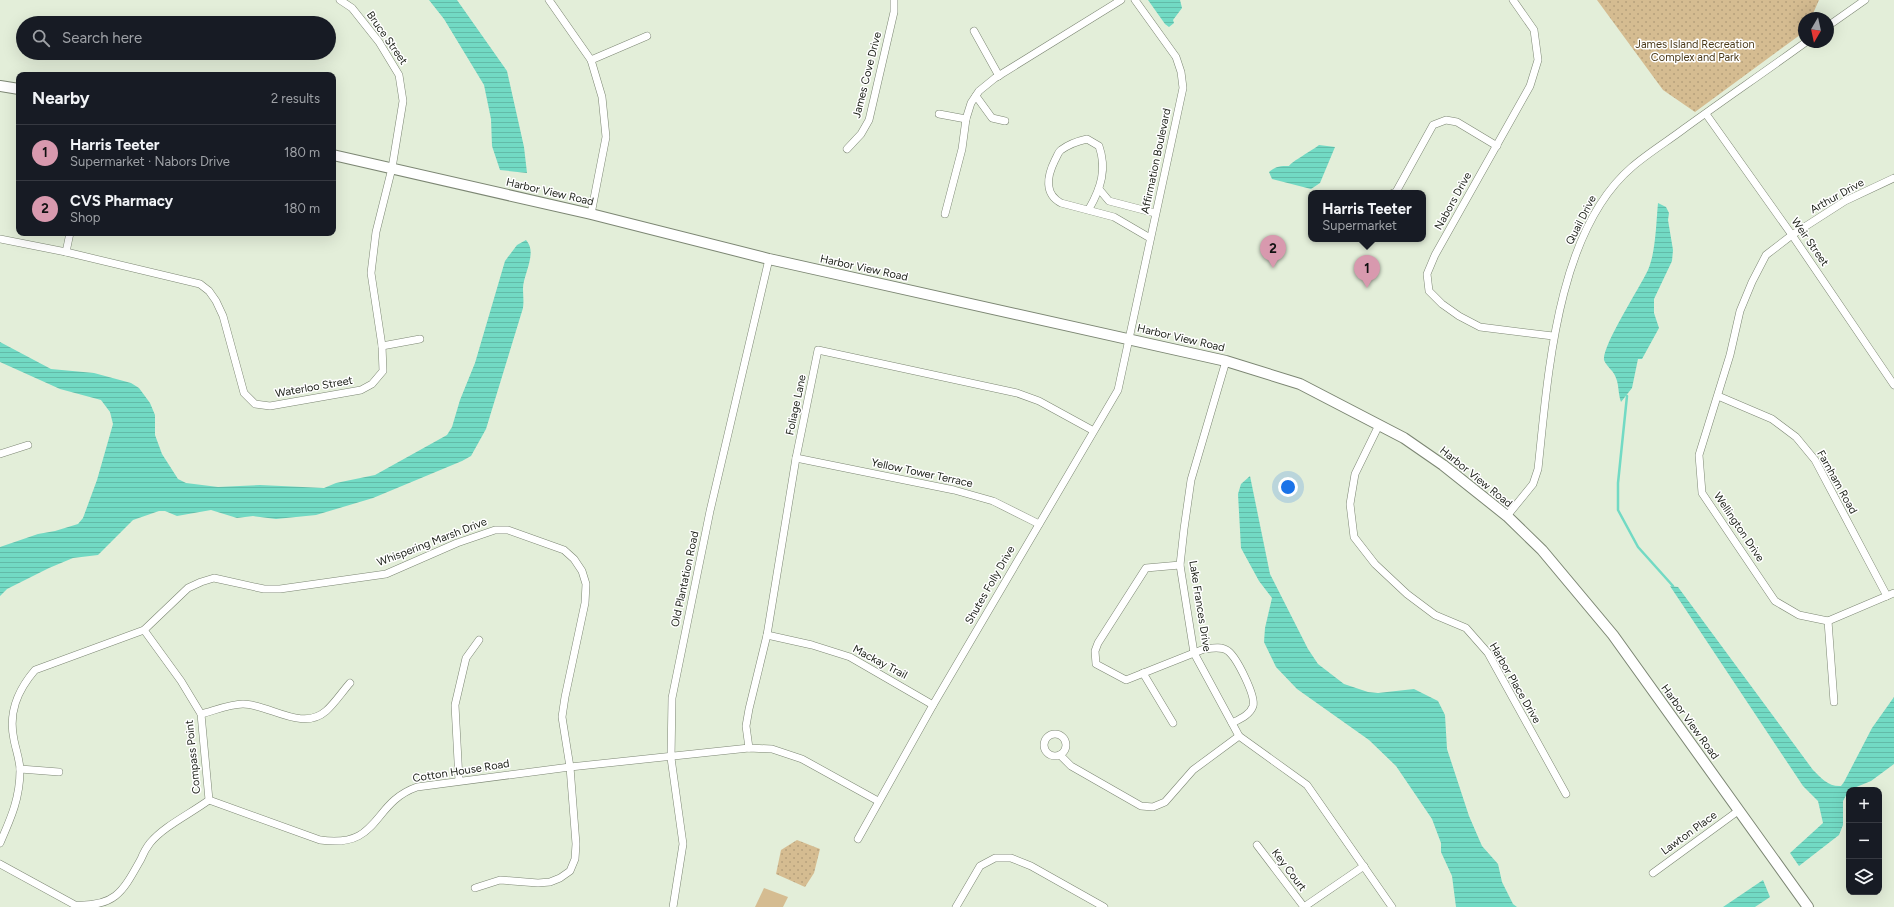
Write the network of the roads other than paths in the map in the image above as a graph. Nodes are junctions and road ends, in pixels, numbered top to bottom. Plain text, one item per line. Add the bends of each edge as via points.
1 (340, 0) edge
2 (549, 0) edge
3 (894, 0) edge
4 (1121, 0) edge
5 (1134, 0) edge
6 (1513, 0) edge
7 (1865, 0) edge
8 (1834, 22) edge
9 (974, 31) dead end
10 (647, 36) dead end
11 (1798, 48) edge
12 (591, 60) junction
13 (999, 76) junction
14 (0, 86) edge
15 (16, 89) edge
16 (976, 96) junction
17 (939, 114) dead end
18 (1706, 114) junction
19 (966, 119) junction
20 (1005, 121) dead end
21 (1497, 146) junction
22 (847, 149) dead end
23 (336, 156) edge
24 (392, 168) junction
25 (1894, 178) edge
26 (1099, 189) junction
27 (1397, 190) edge
28 (1089, 209) junction
29 (1155, 213) junction
30 (591, 214) junction
31 (945, 214) dead end
32 (1792, 235) junction
33 (69, 236) edge
34 (0, 238) edge
35 (1150, 238) junction
36 (66, 252) junction
37 (769, 259) junction
38 (1554, 336) junction
39 (1128, 338) junction
40 (420, 339) dead end
41 (382, 346) junction
42 (1226, 361) junction
43 (1894, 385) edge
44 (1718, 396) junction
45 (1379, 425) junction
46 (1092, 430) junction
47 (28, 446) dead end
48 (0, 454) edge
49 (796, 458) junction
50 (1506, 516) junction
51 (1039, 524) junction
52 (1180, 565) junction
53 (1894, 593) edge
54 (1886, 596) junction
55 (1828, 621) junction
56 (144, 630) junction
57 (767, 635) junction
58 (479, 640) dead end
59 (1194, 653) junction
60 (1143, 674) junction
61 (350, 683) dead end
62 (1834, 702) dead end
63 (933, 705) junction
64 (201, 714) junction
65 (1173, 723) dead end
66 (1232, 723) junction
67 (1239, 736) junction
68 (749, 748) junction
69 (1060, 755) dead end
70 (671, 758) junction
71 (570, 767) junction
72 (20, 769) junction
73 (59, 772) dead end
74 (459, 780) junction
75 (1566, 794) dead end
76 (209, 800) junction
77 (878, 801) junction
78 (1738, 811) junction
79 (858, 839) dead end
80 (0, 843) edge
81 (1257, 845) dead end
82 (0, 864) edge
83 (1364, 866) junction
84 (1653, 873) dead end
85 (475, 888) dead end
86 (673, 907) edge
87 (956, 907) edge
88 (1104, 907) edge
89 (1304, 907) edge
90 (1392, 907) edge
91 (1808, 907) edge

1 - 24 street, Bruce Street via 352,8 379,42 398,75 403,101
2 - 12 street
3 - 22 street, James Cove Drive via 894,12 869,120 861,134
4 - 13 street
5 - 29 street, Affirmation Boulevard via 1176,57 1183,88
6 - 21 street, Nabors Drive via 1534,30 1538,60 1530,86
7 - 8 street
9 - 13 street
10 - 12 street
11 - 18 street, Quail Drive
12 - 30 street via 602,97 606,137
13 - 16 street
14 - 15 main road
16 - 19 street
16 - 20 street via 992,118
17 - 19 street
18 - 32 street, Weir Street
18 - 38 street, Quail Drive via 1631,168 1606,196 1580,242 1561,303
19 - 31 street via 962,149
21 - 27 street via 1457,122 1446,120 1433,125
21 - 38 street, Nabors Drive via 1436,255 1427,274 1428,291 1442,304 1480,328
23 - 24 main road, Harbor View Road
24 - 30 main road, Harbor View Road
24 - 41 street, Waterloo Street via 376,232 371,273
25 - 32 street, Arthur Drive via 1845,201
26 - 28 street
26 - 28 street via 1104,169 1099,146 1087,139 1076,141 1060,150 1050,170 1049,192 1061,203
26 - 29 street via 1109,201
28 - 35 street via 1100,215 1114,217
29 - 35 street, Affirmation Boulevard
30 - 37 main road, Harbor View Road
32 - 43 street, Weir Street
32 - 44 street, Wellington Drive via 1766,255 1752,282 1740,311
33 - 36 street
34 - 36 street, Waterloo Street
35 - 39 street, Affirmation Boulevard
36 - 41 street, Waterloo Street via 200,284 209,292 223,316 244,393 255,404 270,406 361,390 372,384 383,371
37 - 39 main road, Harbor View Road
37 - 70 street, Old Plantation Road via 710,511 672,698
38 - 50 street, Quail Drive via 1538,470 1533,484
39 - 42 main road, Harbor View Road
39 - 46 street, Shutes Folly Drive via 1118,390
40 - 41 street
42 - 45 main road, Harbor View Road via 1300,384
42 - 52 street, Lake Frances Drive via 1191,480
44 - 54 street, Farnham Road via 1772,419 1796,437 1815,460
44 - 55 street, Wellington Drive via 1699,455 1702,493 1775,601 1799,615
45 - 50 main road, Harbor View Road via 1427,453
45 - 75 street, Harbor Place Drive via 1355,474 1350,504 1354,537 1375,564 1407,594 1436,615 1466,628 1488,653
46 - 49 street, Foliage Lane via 1039,401 1017,394 818,350
46 - 51 street, Shutes Folly Drive
47 - 48 street
49 - 51 street, Yellow Tower Terrace via 954,490 993,502
49 - 57 street, Foliage Lane
50 - 78 main road, Harbor View Road via 1542,550 1608,629
51 - 63 street, Shutes Folly Drive
52 - 59 street, Lake Frances Drive
52 - 60 street via 1146,568 1096,647 1096,664 1126,680
53 - 54 street
54 - 55 street
55 - 62 street
56 - 64 street, Compass Point
56 - 71 street, Whispering Marsh Drive via 188,588 214,578 264,589 280,589 386,574 472,538 495,530 508,530 564,550 582,571 586,584 585,603 562,717
56 - 72 street, Whispering Marsh Drive via 35,670 25,682 13,712 11,726
57 - 63 street, Mackay Trail via 850,657
57 - 68 street, Foliage Lane via 746,726
58 - 74 street via 466,658 455,705
59 - 60 street
59 - 66 street, Lake Frances Drive
59 - 66 street via 1215,648 1228,650 1236,660 1251,693 1253,705 1248,715
60 - 65 street
61 - 64 street via 325,712 314,718 296,718 243,704
63 - 77 street, Shutes Folly Drive
64 - 76 street, Compass Point
66 - 67 street, Lake Frances Drive
67 - 69 street via 1193,770 1165,802 1153,807 1141,806 1071,766
67 - 83 street, Lake Frances Drive via 1307,785
68 - 70 street, Cotton House Road
68 - 77 street, Cotton House Road via 772,749 802,759
70 - 71 street, Cotton House Road
70 - 86 street, Old Plantation Road via 683,844
71 - 74 street, Cotton House Road
71 - 85 street, Whispering Marsh Drive via 576,844 575,860 570,871 550,882 538,884 500,880
72 - 73 street
72 - 80 street, Whispering Marsh Drive via 15,811
74 - 76 street, Cotton House Road via 406,791 395,798 367,831 347,841 320,840
76 - 82 street, Compass Point via 164,829 149,844 124,890 103,905 75,905
77 - 79 street, Shutes Folly Drive
78 - 84 street, Lawton Place
78 - 91 main road, Harbor View Road
81 - 89 street, Key Court
83 - 89 street
83 - 90 street, Lake Frances Drive
87 - 88 street via 980,866 995,858 1011,858 1030,866

